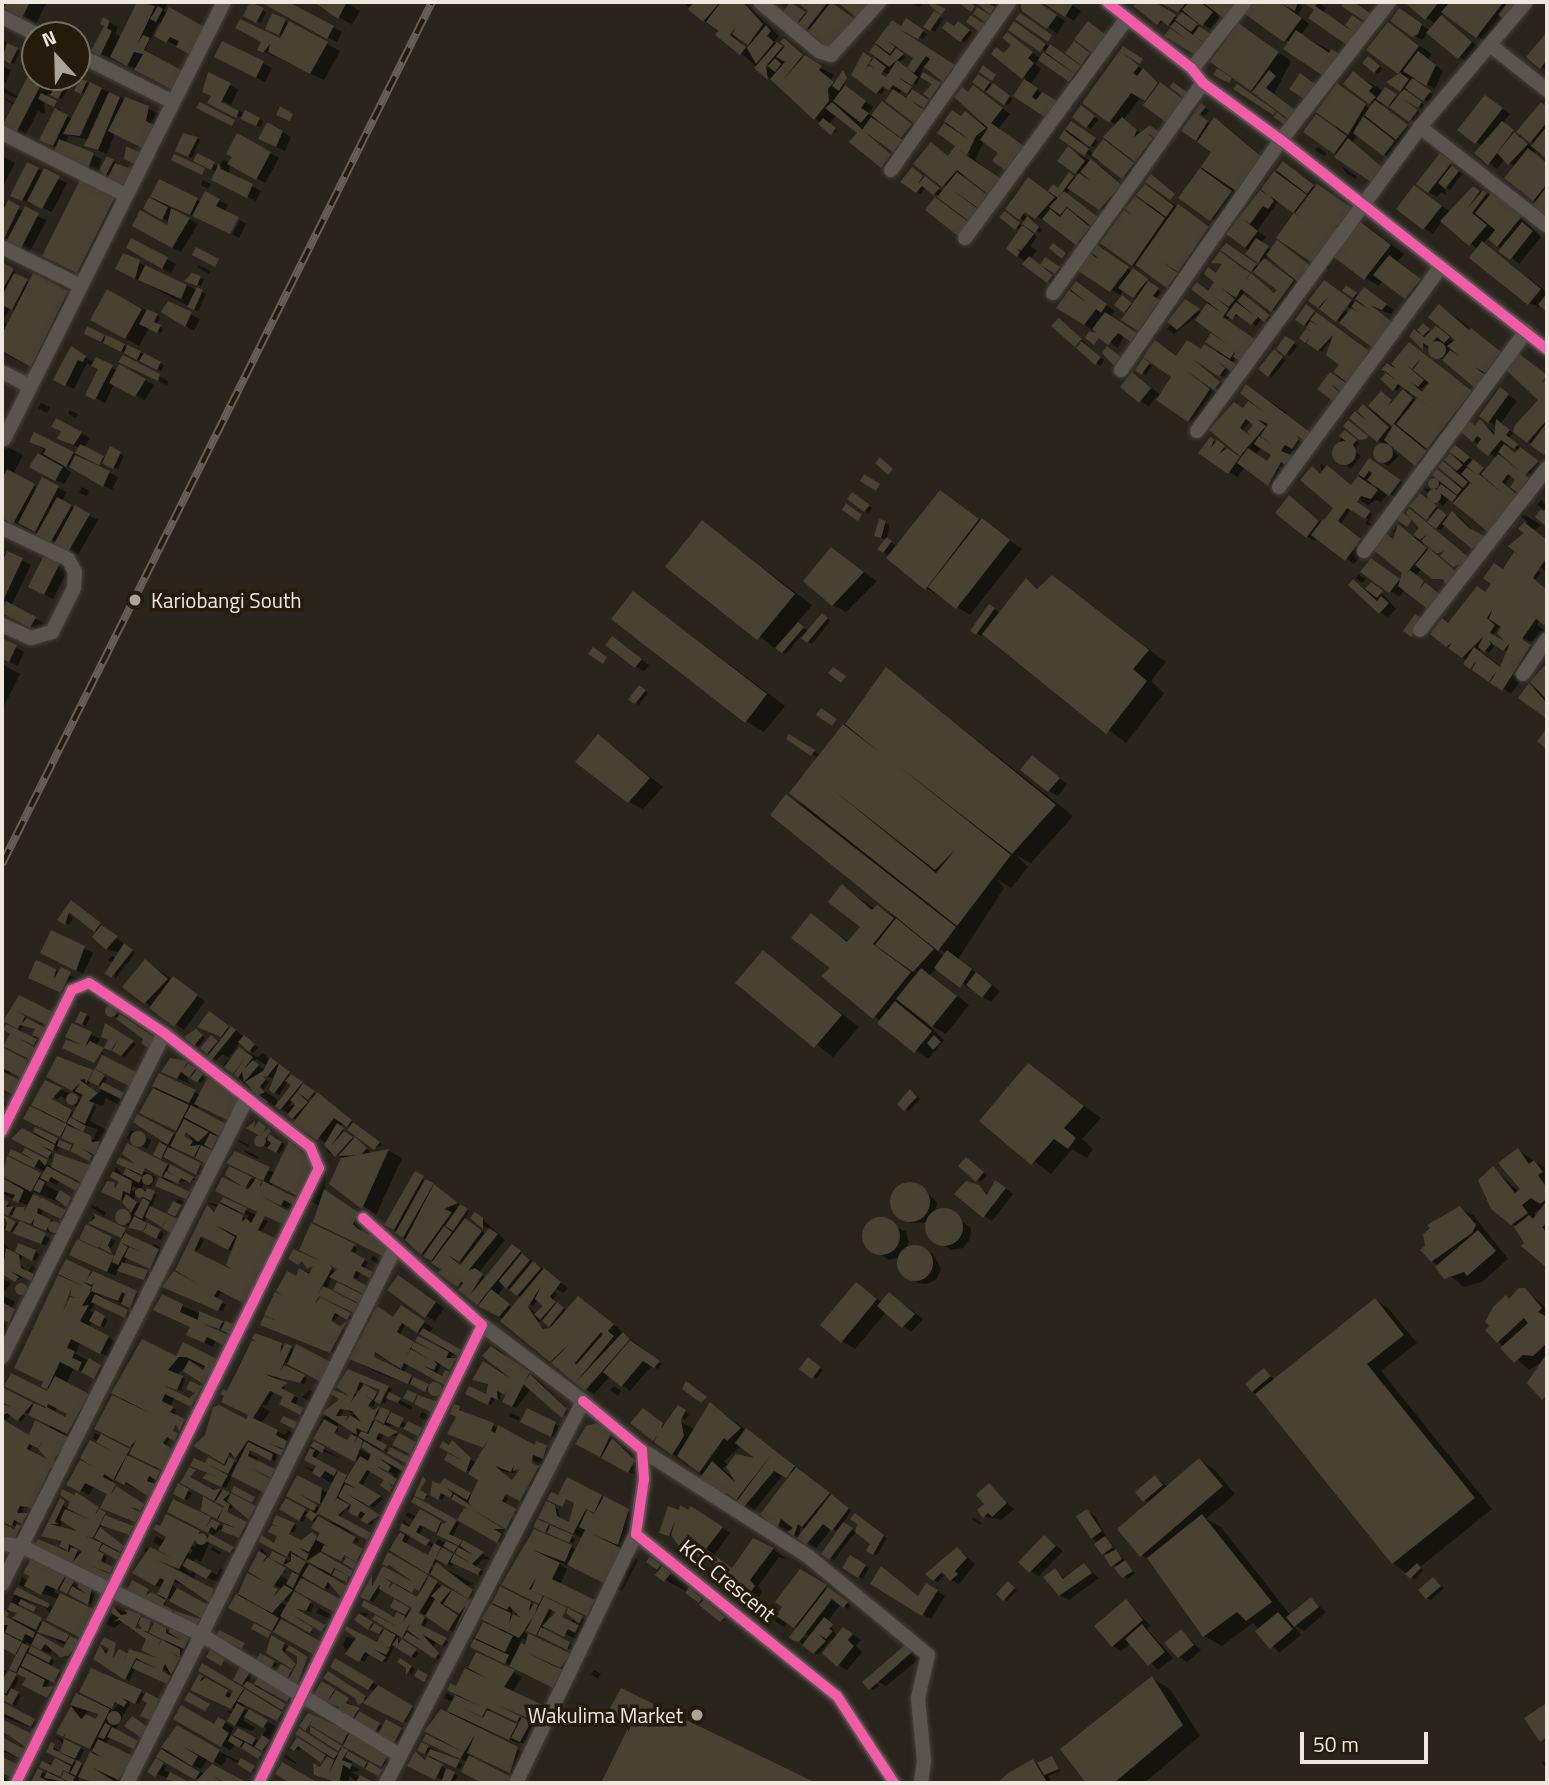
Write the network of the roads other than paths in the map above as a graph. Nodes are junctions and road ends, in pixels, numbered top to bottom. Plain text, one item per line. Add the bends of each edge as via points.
1 (223, 2) edge
2 (760, 2) edge
3 (879, 2) edge
4 (1009, 2) edge
5 (1245, 2) edge
6 (1389, 2) edge
7 (1526, 2) edge
8 (1120, 8) edge
9 (2, 17) edge
10 (21, 26) edge
11 (1490, 45) junction
12 (91, 61) edge
13 (1192, 69) junction
14 (1203, 83) junction
15 (1547, 90) edge
16 (173, 102) junction
17 (1420, 127) junction
18 (2, 134) edge
19 (1282, 140) junction
20 (891, 170) dead end
21 (126, 195) junction
22 (1362, 204) junction
23 (1547, 226) edge
24 (965, 238) dead end
25 (2, 247) edge
26 (1440, 268) junction
27 (81, 286) junction
28 (1053, 293) dead end
29 (1526, 331) junction
30 (1547, 349) edge
31 (1121, 370) dead end
32 (2, 372) edge
33 (30, 386) junction
34 (1197, 430) dead end
35 (4, 439) dead end
36 (1547, 468) edge
37 (1279, 487) dead end
38 (2, 528) edge
39 (1364, 551) dead end
40 (2, 625) edge
41 (1420, 630) dead end
42 (1547, 639) edge
43 (1523, 674) dead end
44 (164, 1033) junction
45 (246, 1100) junction
46 (2, 1131) edge
47 (363, 1218) dead end
48 (395, 1248) junction
49 (482, 1325) junction
50 (2, 1357) edge
51 (583, 1401) junction
52 (642, 1450) junction
53 (636, 1534) junction
54 (2, 1545) edge
55 (21, 1546) junction
56 (2, 1584) edge
57 (112, 1592) junction
58 (200, 1634) junction
59 (301, 1693) junction
60 (400, 1755) junction
61 (16, 1783) edge
62 (127, 1783) edge
63 (259, 1783) edge
64 (386, 1783) edge
65 (516, 1783) edge
66 (894, 1783) edge
67 (921, 1783) edge

1 - 16 street
2 - 3 street via 819,51 831,55
4 - 20 street
5 - 13 street
6 - 19 street
7 - 11 street
8 - 13 street
8 - 24 street
9 - 10 street
11 - 15 street
11 - 17 street
12 - 16 street
13 - 14 street
14 - 19 street
14 - 28 street
16 - 21 street
17 - 22 street
17 - 23 street
18 - 21 street
19 - 22 street
19 - 31 street
21 - 27 street
22 - 26 street
22 - 34 street
25 - 27 street
26 - 29 street
26 - 37 street
27 - 33 street
29 - 30 street
29 - 39 street
32 - 33 street
33 - 35 street
36 - 41 street
38 - 40 street via 68,559 75,572 74,588 52,632 31,638
42 - 43 street
44 - 45 street
44 - 46 street via 104,990 80,984 72,990
44 - 50 street
45 - 55 street
45 - 57 street via 310,1147 319,1168
47 - 48 street
48 - 49 street
48 - 58 street
49 - 51 street
49 - 59 street
51 - 52 street
51 - 60 street
52 - 53 street via 644,1479
52 - 67 street via 809,1557 928,1655 918,1698 924,1761
53 - 65 street
53 - 66 street, KCC Crescent via 836,1696
54 - 55 street
55 - 56 street
55 - 57 street
57 - 58 street
57 - 61 street
58 - 59 street
58 - 62 street
59 - 60 street
59 - 63 street
60 - 64 street

